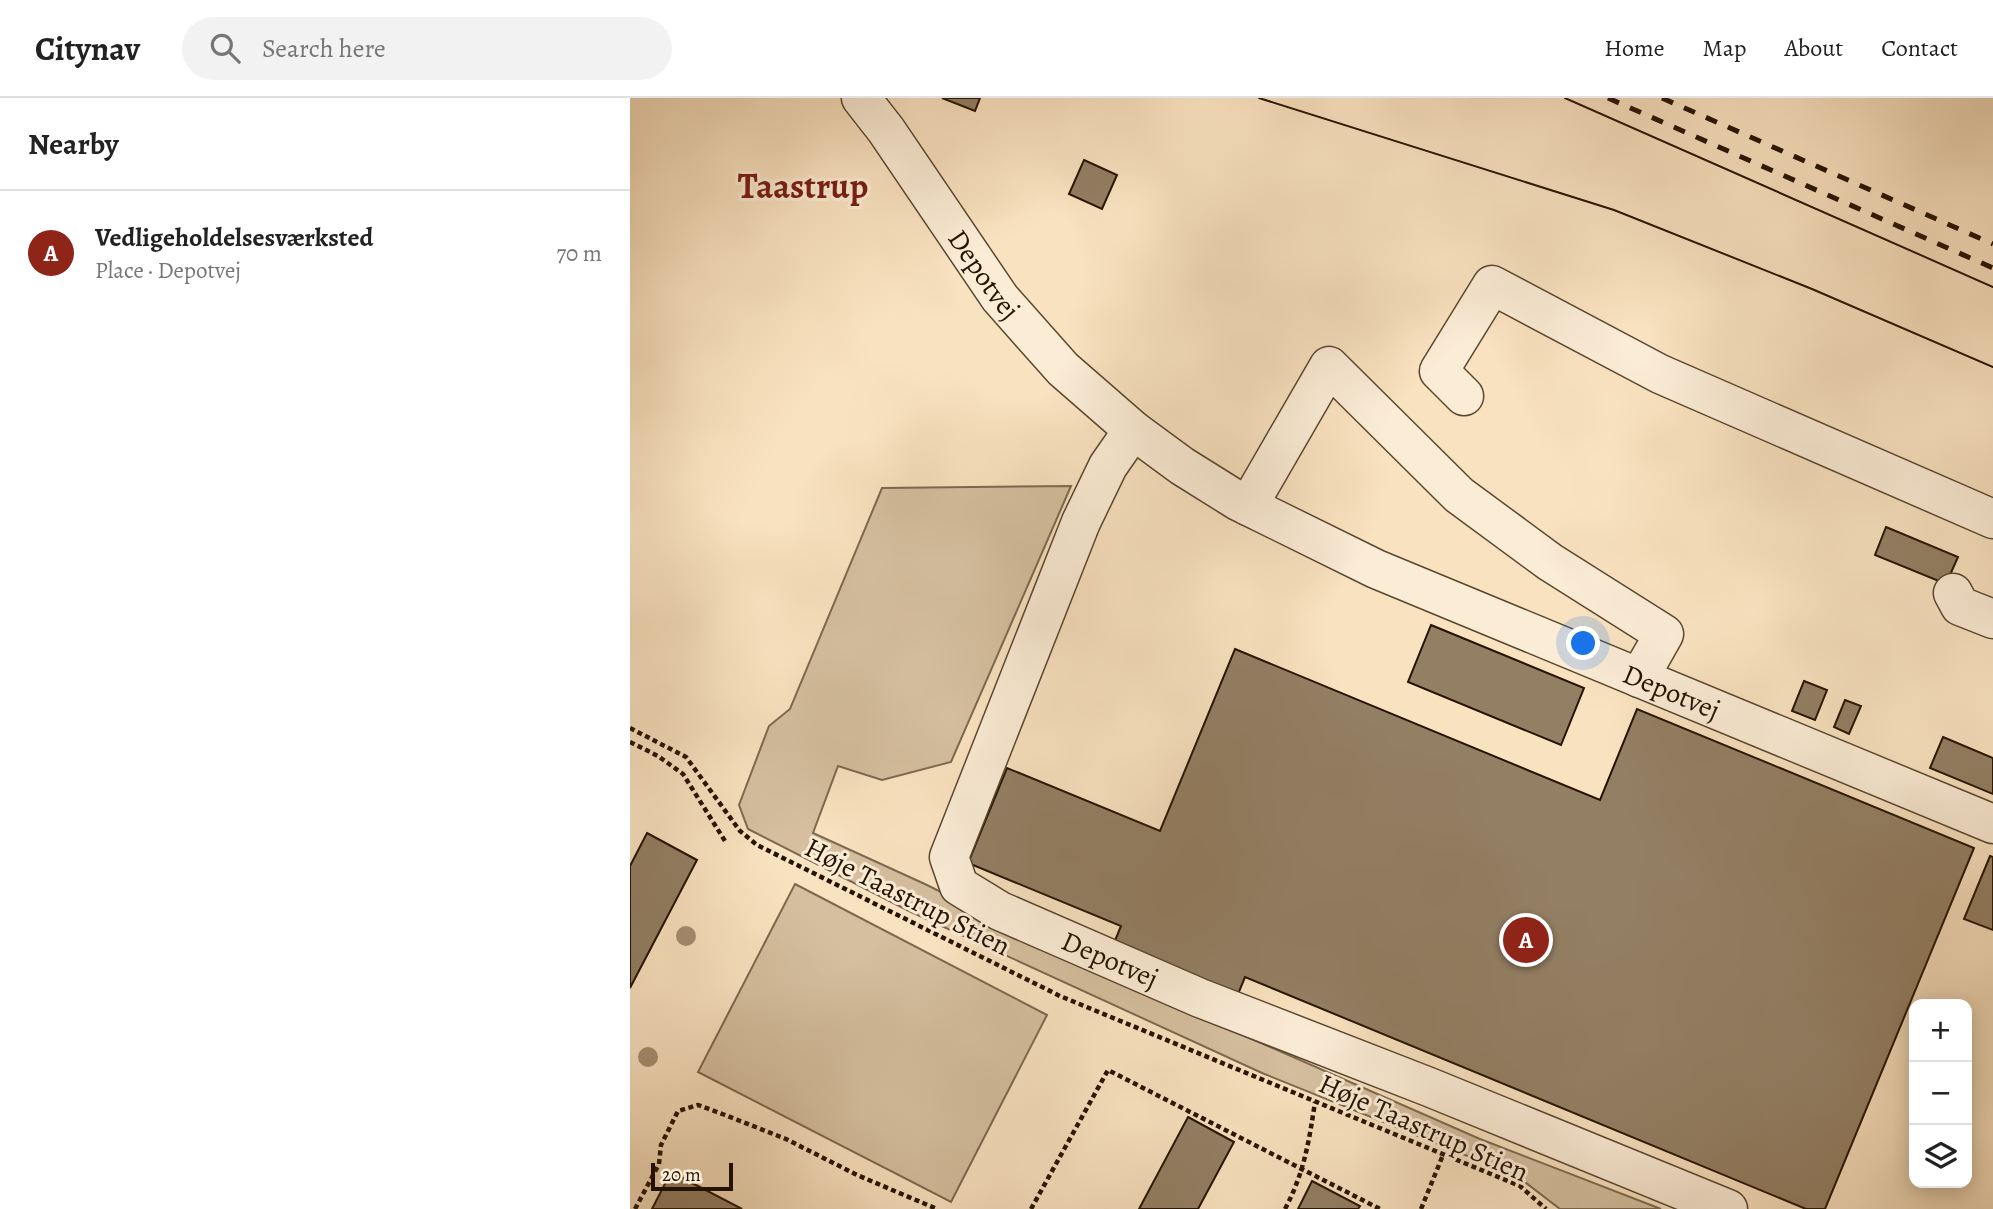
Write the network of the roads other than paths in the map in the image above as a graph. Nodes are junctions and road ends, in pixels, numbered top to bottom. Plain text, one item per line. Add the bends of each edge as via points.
1 (861, 98) edge
2 (1464, 396) dead end
3 (1133, 430) junction
4 (1248, 506) junction
5 (1993, 519) edge
6 (1953, 593) dead end
7 (1993, 619) edge
8 (1639, 678) junction
9 (1993, 824) edge
10 (1728, 1209) edge

1 - 3 street, Depotvej via 1000,298 1063,369
2 - 5 street via 1439,371 1492,285 1660,374
3 - 4 street, Depotvej
3 - 10 street, Depotvej via 1108,466 1081,522 949,857 959,886 1000,911 1200,998
4 - 8 street, Depotvej via 1376,569
4 - 8 street via 1329,366 1460,495 1550,562 1664,634
6 - 7 street via 1960,606
8 - 9 street, Depotvej

